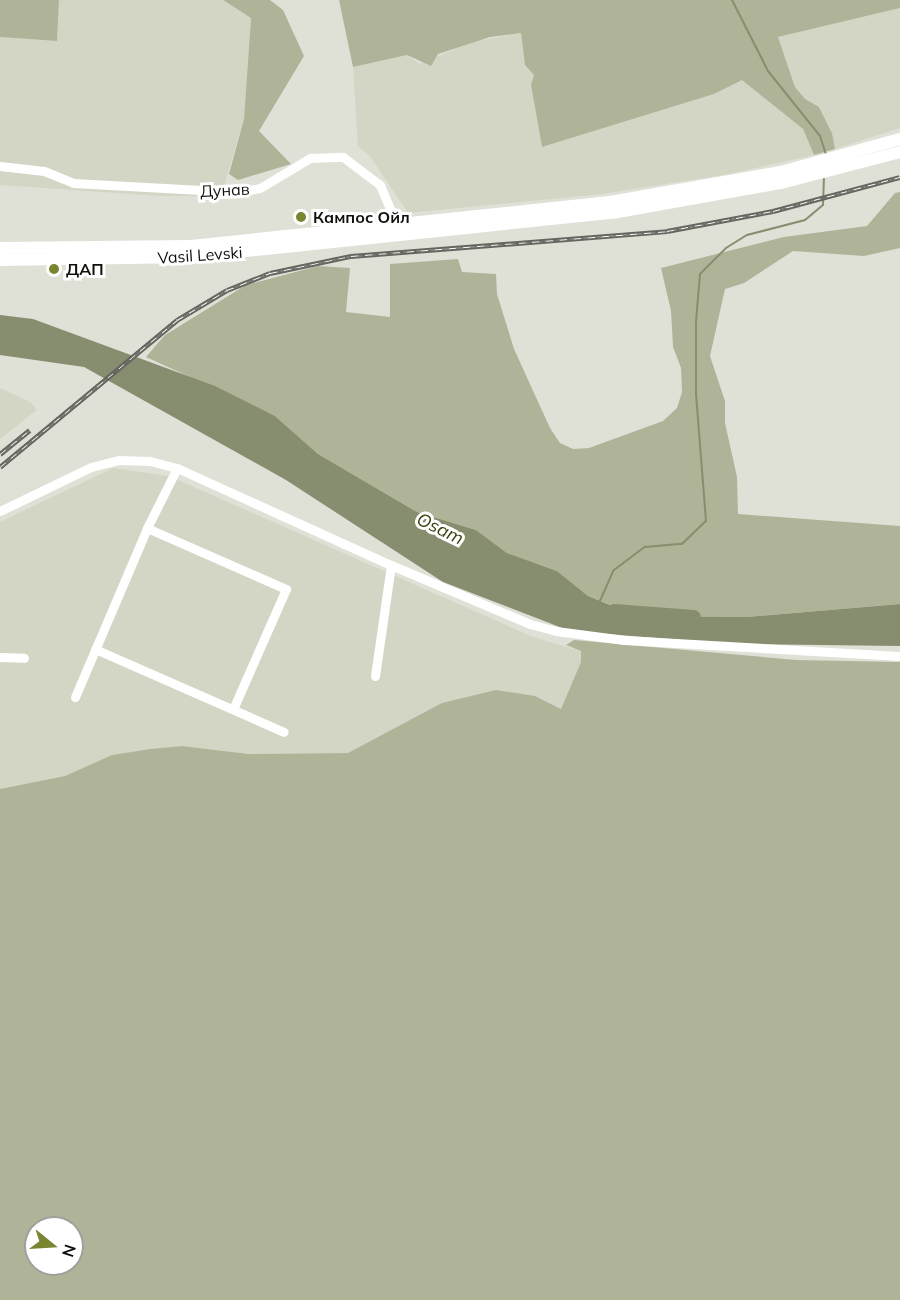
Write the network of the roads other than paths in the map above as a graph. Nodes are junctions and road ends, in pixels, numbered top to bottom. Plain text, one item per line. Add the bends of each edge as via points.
1 (900, 139) edge
2 (900, 152) edge
3 (0, 166) edge
4 (399, 230) junction
5 (0, 248) edge
6 (0, 260) edge
7 (177, 468) junction
8 (0, 511) edge
9 (147, 528) junction
10 (391, 565) junction
11 (96, 648) junction
12 (900, 656) edge
13 (0, 657) edge
14 (24, 658) dead end
15 (375, 676) dead end
16 (75, 697) dead end
17 (233, 709) junction
18 (284, 732) dead end

1 - 4 main road via 781,172 701,188
2 - 4 main road via 702,199
3 - 4 street, Дунав via 44,171 73,183 238,192 260,188 310,158 343,157 380,185
4 - 5 main road, Vasil Levski via 191,246
4 - 6 main road, Vasil Levski via 190,257
7 - 8 street via 150,461 119,460 91,467
7 - 9 street
7 - 10 street
9 - 11 street
9 - 17 street via 286,590
10 - 12 street via 530,624 556,631 624,640
10 - 15 street
11 - 16 street
11 - 17 street
13 - 14 street
17 - 18 street

